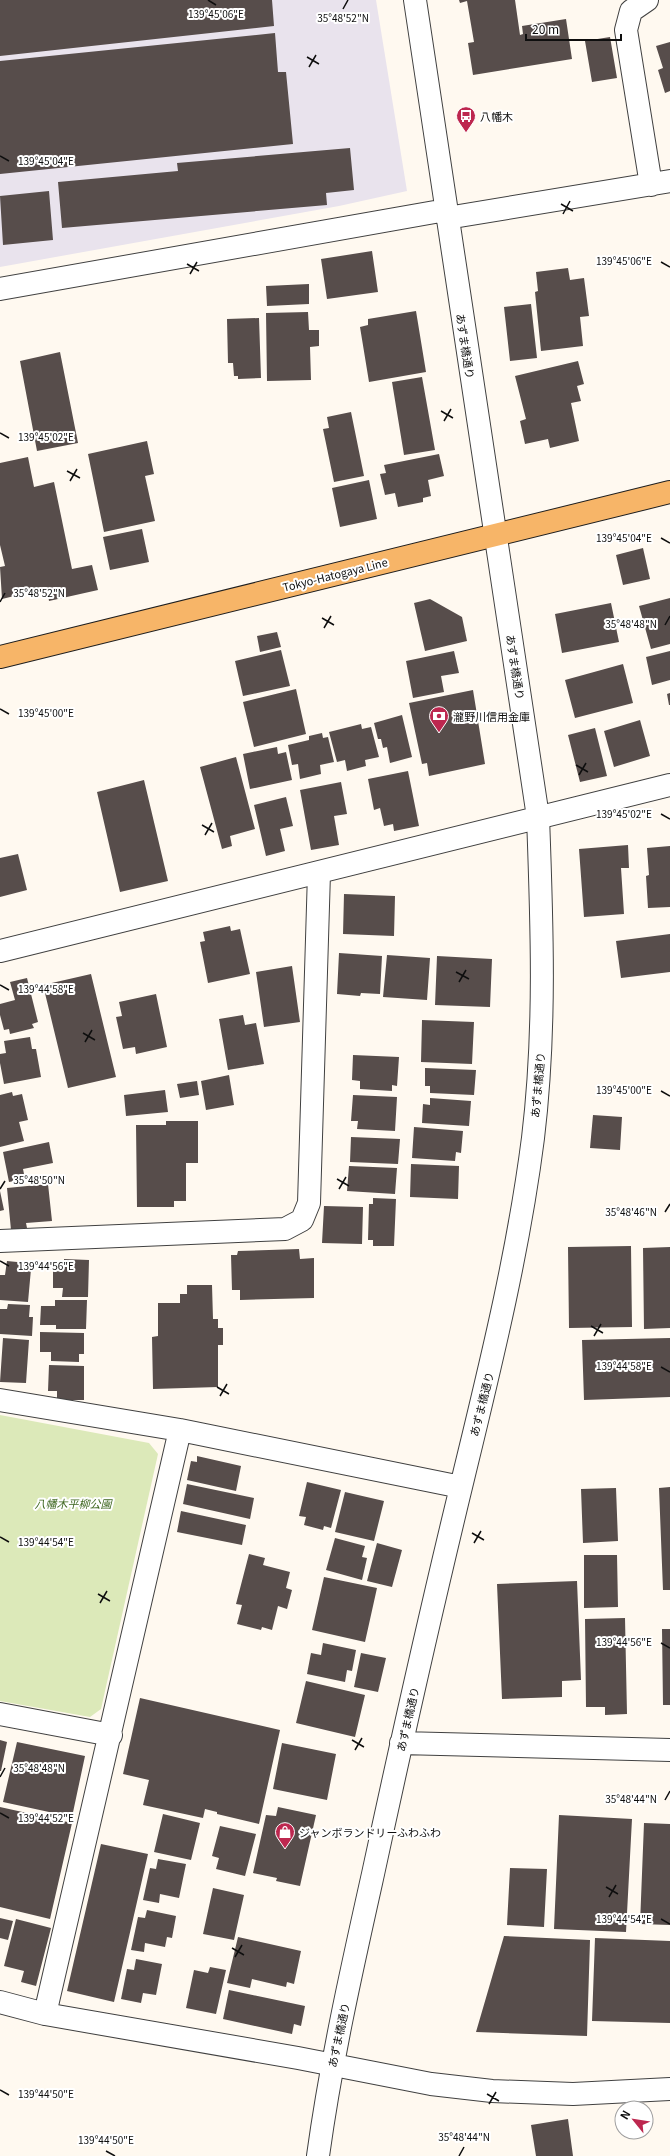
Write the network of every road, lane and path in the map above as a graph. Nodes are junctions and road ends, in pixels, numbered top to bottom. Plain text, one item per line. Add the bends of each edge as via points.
1 (415, 0) edge
2 (647, 0) edge
3 (660, 183) edge
4 (447, 214) junction
5 (0, 289) edge
6 (670, 492) edge
7 (496, 534) junction
8 (0, 657) edge
9 (670, 785) edge
10 (538, 816) junction
11 (319, 872) junction
12 (0, 951) edge
13 (0, 1241) edge
14 (0, 1400) edge
15 (180, 1430) junction
16 (461, 1487) junction
17 (0, 1714) edge
18 (111, 1735) junction
19 (401, 1743) junction
20 (670, 1750) edge
21 (0, 2002) edge
22 (45, 2014) junction
23 (332, 2064) junction
24 (670, 2089) edge
25 (318, 2156) edge

1 - 4 street, あずま橋通り
2 - 3 street via 631,11 626,30
3 - 4 street
4 - 5 street
4 - 7 street, あずま橋通り
6 - 7 main road, Tokyo-Hatogaya Line
7 - 8 main road, Tokyo-Hatogaya Line
7 - 10 street, あずま橋通り
9 - 10 street
10 - 11 street
10 - 16 street, あずま橋通り via 542,1028 533,1137 503,1315
11 - 12 street
11 - 13 street via 309,1203 302,1220 285,1229
14 - 15 street
15 - 16 street
15 - 18 street
16 - 19 street, あずま橋通り
17 - 18 street
18 - 22 street
19 - 20 street
19 - 23 street, あずま橋通り
21 - 22 street
22 - 23 street
23 - 24 street via 430,2084 492,2091 573,2094
23 - 25 street, あずま橋通り

